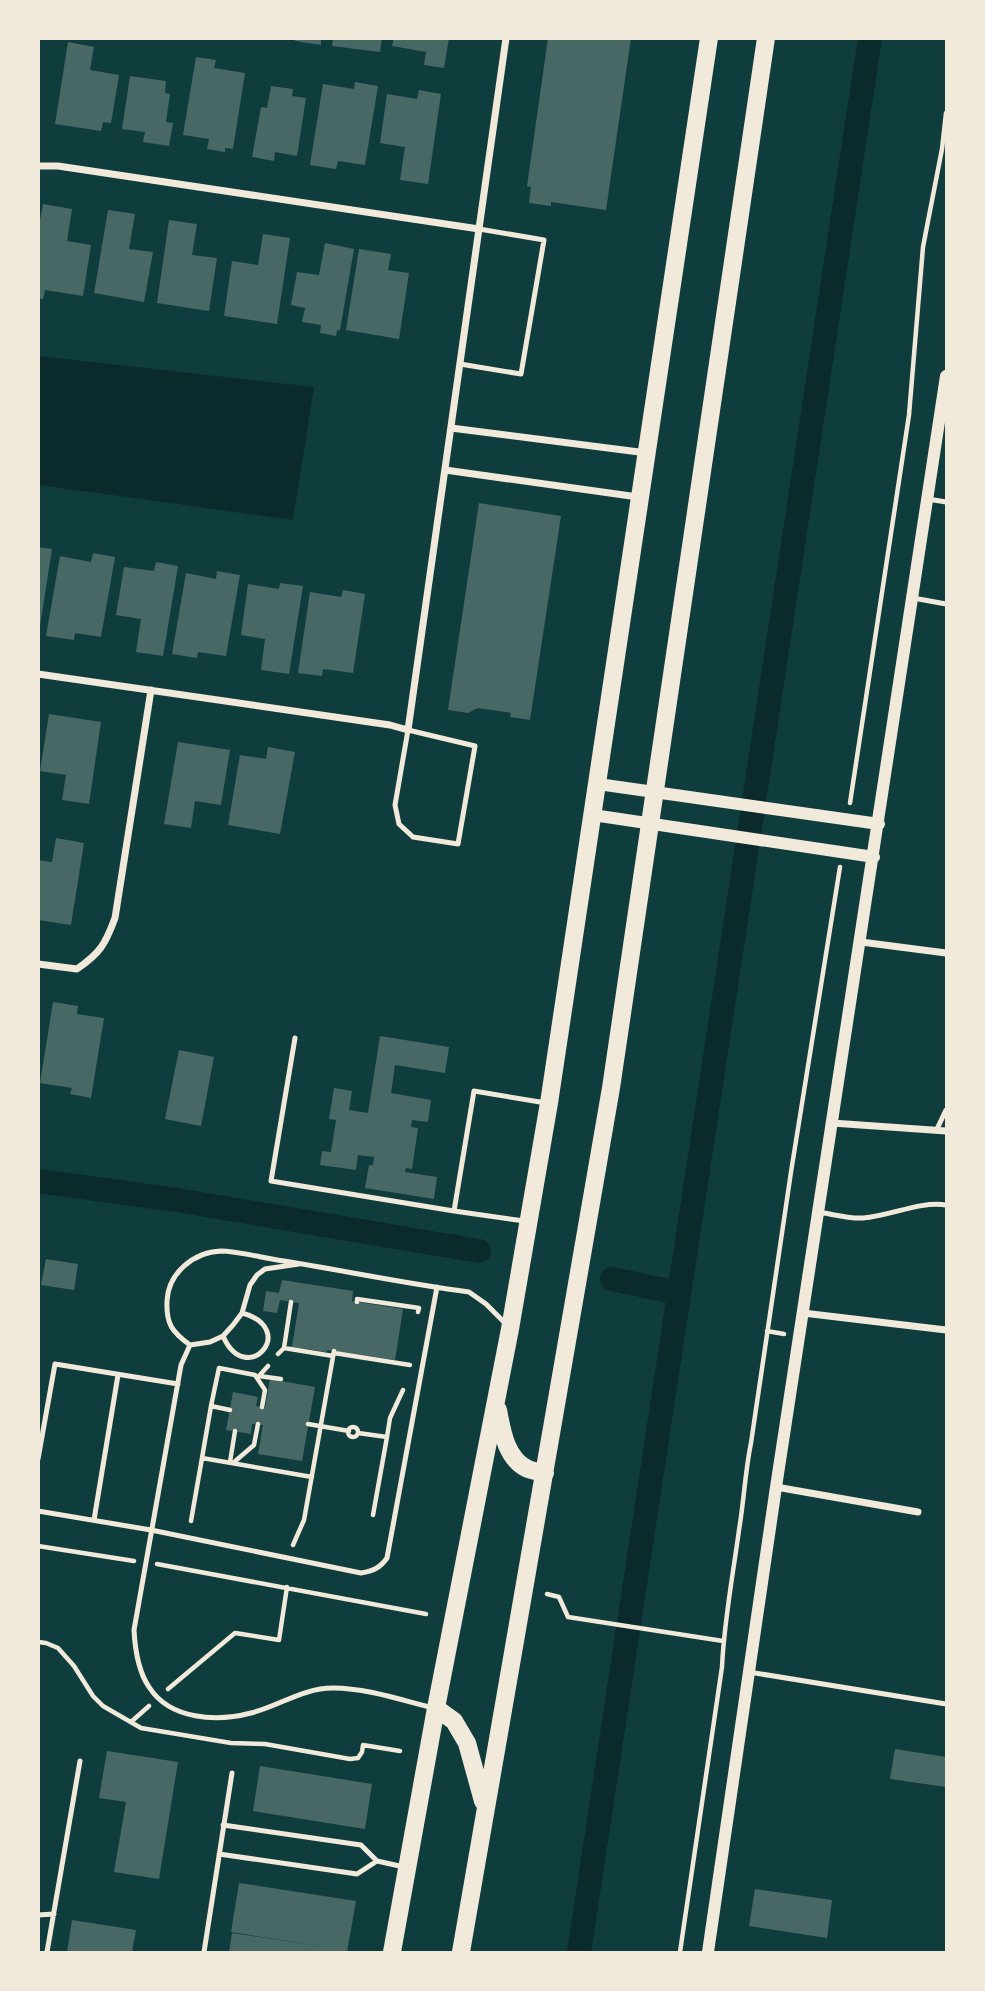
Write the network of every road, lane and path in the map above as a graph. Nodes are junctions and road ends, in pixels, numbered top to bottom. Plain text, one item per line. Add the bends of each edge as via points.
1 (506, 38) edge
2 (709, 38) edge
3 (766, 38) edge
4 (947, 113) edge
5 (38, 166) edge
6 (479, 229) junction
7 (460, 364) junction
8 (947, 376) edge
9 (943, 419) edge
10 (451, 428) junction
11 (647, 453) junction
12 (445, 470) junction
13 (641, 498) junction
14 (928, 499) junction
15 (947, 502) edge
16 (913, 598) junction
17 (947, 604) edge
18 (38, 674) edge
19 (151, 690) junction
20 (408, 730) junction
21 (598, 783) junction
22 (655, 792) junction
23 (850, 799) dead end
24 (593, 815) junction
25 (650, 824) junction
26 (879, 824) junction
27 (874, 857) junction
28 (839, 875) dead end
29 (861, 942) junction
30 (947, 953) edge
31 (38, 964) edge
32 (295, 1038) dead end
33 (550, 1103) junction
34 (947, 1110) edge
35 (832, 1123) junction
36 (937, 1129) junction
37 (947, 1131) edge
38 (947, 1205) edge
39 (454, 1211) junction
40 (818, 1212) junction
41 (530, 1222) junction
42 (299, 1264) junction
43 (438, 1287) junction
44 (291, 1302) dead end
45 (357, 1302) dead end
46 (242, 1313) junction
47 (803, 1313) junction
48 (417, 1319) dead end
49 (510, 1329) junction
50 (947, 1330) edge
51 (767, 1331) junction
52 (789, 1335) dead end
53 (223, 1336) junction
54 (190, 1345) junction
55 (284, 1348) junction
56 (412, 1353) dead end
57 (334, 1354) junction
58 (410, 1364) junction
59 (408, 1373) dead end
60 (118, 1375) junction
61 (257, 1376) junction
62 (281, 1379) dead end
63 (407, 1381) dead end
64 (178, 1384) junction
65 (496, 1400) junction
66 (211, 1406) junction
67 (262, 1407) dead end
68 (230, 1410) dead end
69 (258, 1424) dead end
70 (308, 1424) dead end
71 (321, 1426) junction
72 (235, 1431) dead end
73 (387, 1437) junction
74 (202, 1458) junction
75 (38, 1459) edge
76 (231, 1463) junction
77 (545, 1473) junction
78 (312, 1477) junction
79 (776, 1487) junction
80 (38, 1511) edge
81 (918, 1512) dead end
82 (373, 1515) dead end
83 (93, 1520) junction
84 (191, 1521) dead end
85 (151, 1530) junction
86 (293, 1545) dead end
87 (38, 1546) edge
88 (139, 1561) dead end
89 (154, 1564) dead end
90 (287, 1587) junction
91 (548, 1594) dead end
92 (426, 1614) dead end
93 (723, 1641) junction
94 (749, 1672) junction
95 (158, 1698) junction
96 (947, 1704) edge
97 (436, 1708) junction
98 (131, 1722) dead end
99 (80, 1761) dead end
100 (232, 1773) dead end
101 (485, 1810) junction
102 (223, 1825) junction
103 (219, 1854) junction
104 (377, 1861) junction
105 (407, 1867) junction
106 (38, 1914) edge
107 (54, 1914) junction
108 (47, 1952) edge
109 (204, 1952) edge
110 (392, 1952) edge
111 (461, 1952) edge
112 (680, 1952) edge
113 (708, 1952) edge

1 - 6 street
2 - 11 main road
3 - 22 main road
4 - 23 path via 923,247 909,415
5 - 6 street
6 - 7 street
6 - 7 lane via 544,240 521,374
7 - 10 street
8 - 9 street
9 - 14 street
10 - 11 street
10 - 12 street
11 - 13 main road
12 - 13 street
12 - 20 street
13 - 21 main road
14 - 15 lane
14 - 16 street
16 - 17 lane
16 - 26 street
18 - 19 street
19 - 20 street
19 - 31 street via 115,918 107,940 77,970
20 - 20 lane via 474,746 458,844 413,837 399,824 396,805
21 - 22 street
21 - 24 main road
22 - 25 main road
22 - 26 street
24 - 25 street
24 - 33 main road
25 - 27 street
25 - 77 main road via 611,1088
26 - 27 street
27 - 29 street
28 - 51 path
29 - 30 street
29 - 35 street
32 - 39 lane via 271,1181
33 - 39 lane via 474,1091
33 - 41 main road
34 - 36 lane
35 - 36 street
35 - 40 street
36 - 37 street
38 - 40 lane via 931,1202 862,1218
39 - 41 lane
40 - 47 street
41 - 49 main road
42 - 43 lane
42 - 46 lane via 265,1269 257,1275
42 - 54 lane via 221,1251 184,1265 167,1298 168,1316 174,1333
43 - 49 lane via 469,1292
43 - 85 lane via 382,1566 361,1573
44 - 55 path
45 - 48 path via 419,1308
46 - 53 lane
46 - 53 lane via 264,1326 266,1348 246,1357 232,1350
47 - 50 street
47 - 79 street
49 - 65 main road
51 - 52 path
51 - 93 path
53 - 54 lane
54 - 64 lane
55 - 57 path
55 - 61 path
56 - 58 path
57 - 58 path
57 - 71 path
58 - 59 path
60 - 64 lane
60 - 75 lane via 55,1364
60 - 83 lane
61 - 62 path
61 - 66 path via 219,1368
61 - 67 path via 265,1390
63 - 73 path
64 - 85 lane
65 - 77 main road via 504,1439 513,1456 526,1468
65 - 97 main road
66 - 68 path
66 - 74 path
69 - 76 path via 254,1445
70 - 71 path
71 - 73 path via 349,1431 352,1437 358,1433
71 - 78 path
72 - 76 path
73 - 82 path
74 - 76 path
74 - 84 path
76 - 78 path
77 - 101 main road
78 - 86 path via 304,1520
79 - 81 street
79 - 94 street
80 - 83 lane
83 - 85 lane
85 - 95 lane via 134,1630 140,1665 148,1687
87 - 88 path
89 - 90 path
90 - 92 path
90 - 95 path via 279,1640 235,1633
91 - 93 path via 559,1597 568,1617
93 - 112 path
94 - 96 lane
94 - 113 street
95 - 97 lane via 186,1714 231,1718 305,1692 332,1688
95 - 98 path
97 - 101 main road via 454,1721 467,1743
97 - 105 main road
99 - 107 lane
100 - 102 lane
101 - 111 main road
102 - 103 lane
102 - 104 lane via 360,1845
103 - 104 lane via 357,1874
103 - 109 lane
104 - 105 lane
105 - 110 main road
106 - 107 lane
107 - 108 lane

